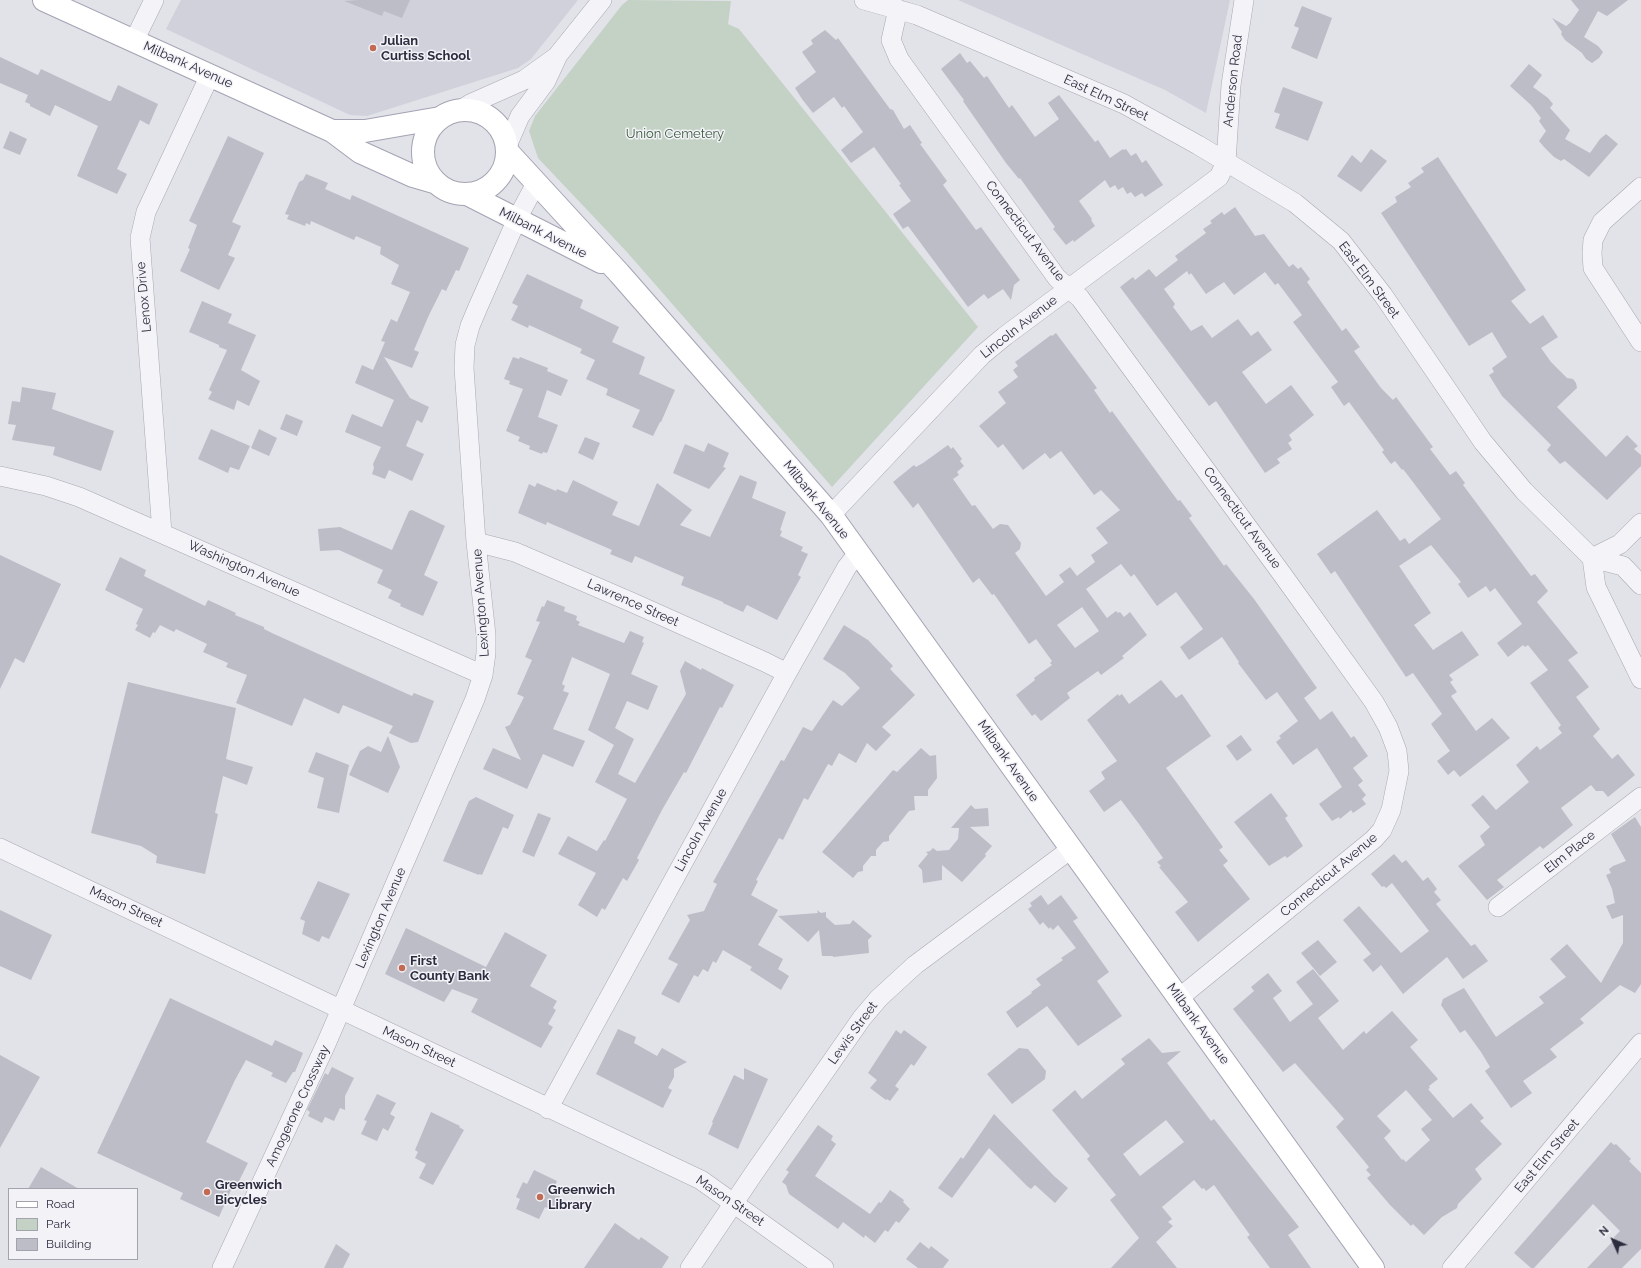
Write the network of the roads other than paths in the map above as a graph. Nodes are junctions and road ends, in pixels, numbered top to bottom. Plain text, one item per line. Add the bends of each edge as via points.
1 (44, 0) edge
2 (154, 0) edge
3 (602, 0) edge
4 (864, 0) edge
5 (1244, 0) edge
6 (898, 9) junction
7 (134, 41) junction
8 (558, 56) junction
9 (210, 75) junction
10 (462, 109) junction
11 (440, 118) junction
12 (332, 131) junction
13 (507, 148) junction
14 (1226, 162) junction
15 (534, 182) junction
16 (437, 183) junction
17 (1641, 187) edge
18 (467, 194) junction
19 (517, 219) junction
20 (619, 273) junction
21 (1070, 288) junction
22 (1641, 342) edge
23 (0, 476) edge
24 (831, 515) junction
25 (1641, 523) edge
26 (162, 533) junction
27 (476, 542) junction
28 (858, 553) junction
29 (1592, 558) junction
30 (1641, 585) edge
31 (787, 673) junction
32 (483, 675) junction
33 (1641, 680) edge
34 (1641, 797) edge
35 (0, 848) edge
36 (1071, 849) junction
37 (1498, 907) dead end
38 (1179, 998) junction
39 (341, 1010) junction
40 (1641, 1043) edge
41 (548, 1108) junction
42 (734, 1202) junction
43 (222, 1268) edge
44 (690, 1268) edge
45 (824, 1268) edge
46 (1373, 1268) edge
47 (1452, 1268) edge

1 - 7 main road, Milbank Avenue
2 - 7 street
3 - 8 street
4 - 6 street, East Elm Street
5 - 14 street, Anderson Road via 1231,85
6 - 14 street, East Elm Street via 1124,104
6 - 21 street, Connecticut Avenue via 891,40 899,59 1057,278
7 - 9 main road, Milbank Avenue
8 - 10 street via 524,80
8 - 13 street via 546,81 520,116
9 - 12 main road, Milbank Avenue
9 - 26 street, Lenox Drive via 146,212 140,238
10 - 11 main road
10 - 13 main road via 476,110 493,120 500,128
11 - 12 main road, Milbank Avenue via 365,131
11 - 16 main road via 432,125 423,148 423,159 429,174
12 - 16 main road, Milbank Avenue via 360,152 413,176
13 - 15 main road, Milbank Avenue
13 - 18 main road via 506,164 498,178 489,187 477,193
14 - 21 street, Lincoln Avenue via 1219,177
14 - 29 street, East Elm Street via 1295,203 1341,241 1383,295 1483,442 1524,491
15 - 19 street, Lexington Avenue via 533,189
15 - 20 main road, Milbank Avenue
16 - 18 main road via 447,190
17 - 22 street via 1602,222 1593,240 1592,253 1593,268
18 - 19 main road, Milbank Avenue
19 - 20 main road, Milbank Avenue
19 - 27 street, Lexington Avenue via 470,326 465,345 464,368
20 - 24 main road, Milbank Avenue
21 - 24 street, Lincoln Avenue via 982,355
21 - 38 street, Connecticut Avenue via 1080,298 1374,702 1388,727 1397,751 1399,771 1391,810 1382,830
23 - 26 street, Washington Avenue via 46,486 79,497
24 - 28 main road, Milbank Avenue
25 - 29 street via 1620,544
26 - 32 street, Washington Avenue
27 - 31 street, Lawrence Street via 515,552
27 - 32 street, Lexington Avenue via 486,635
28 - 31 street, Lincoln Avenue via 847,567
28 - 36 main road, Milbank Avenue
29 - 30 street via 1623,566
29 - 33 street via 1596,587
31 - 41 street, Lincoln Avenue
32 - 39 street, Lexington Avenue via 475,699
34 - 37 street, Elm Place
35 - 39 street, Mason Street
36 - 38 main road, Milbank Avenue
36 - 42 street, Lewis Street via 915,965 878,998
38 - 46 main road, Milbank Avenue
39 - 41 street, Mason Street
39 - 43 street, Amogerone Crossway
40 - 47 street, East Elm Street
41 - 42 street, Mason Street via 701,1180
42 - 44 street, Lewis Street
42 - 45 street, Mason Street

